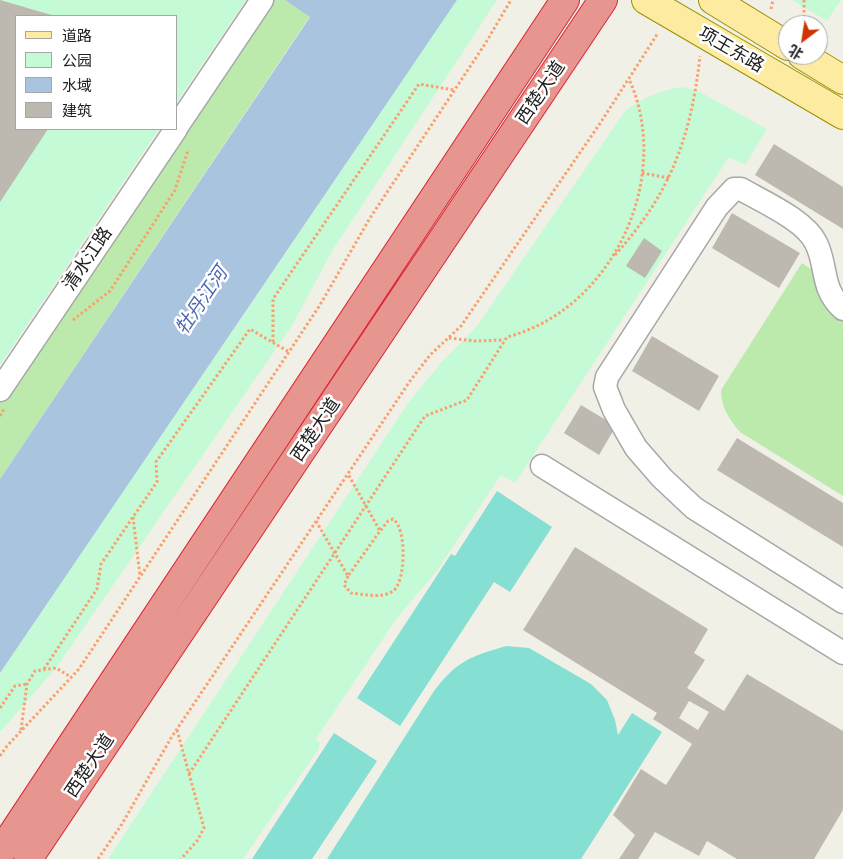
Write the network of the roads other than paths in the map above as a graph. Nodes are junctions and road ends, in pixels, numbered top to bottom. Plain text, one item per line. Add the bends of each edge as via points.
1 (262, 0) edge
2 (565, 0) edge
3 (603, 0) edge
4 (646, 0) edge
5 (713, 0) edge
6 (778, 40) edge
7 (818, 65) edge
8 (843, 80) edge
9 (843, 115) edge
10 (181, 134) edge
11 (843, 310) edge
12 (3, 399) edge
13 (542, 466) dead end
14 (843, 602) edge
15 (843, 654) edge
16 (0, 853) edge
17 (28, 859) edge

1 - 10 street, 清水江路
2 - 16 highway, 西楚大道
3 - 17 highway, 西楚大道
4 - 9 main road, 项王东路
5 - 6 main road, 项王东路
7 - 8 main road
10 - 12 street, 清水江路
11 - 14 street via 834,302 824,278 821,254 815,240 798,223 741,189 734,189 717,207 607,377 605,387 636,448 694,508
13 - 15 street

